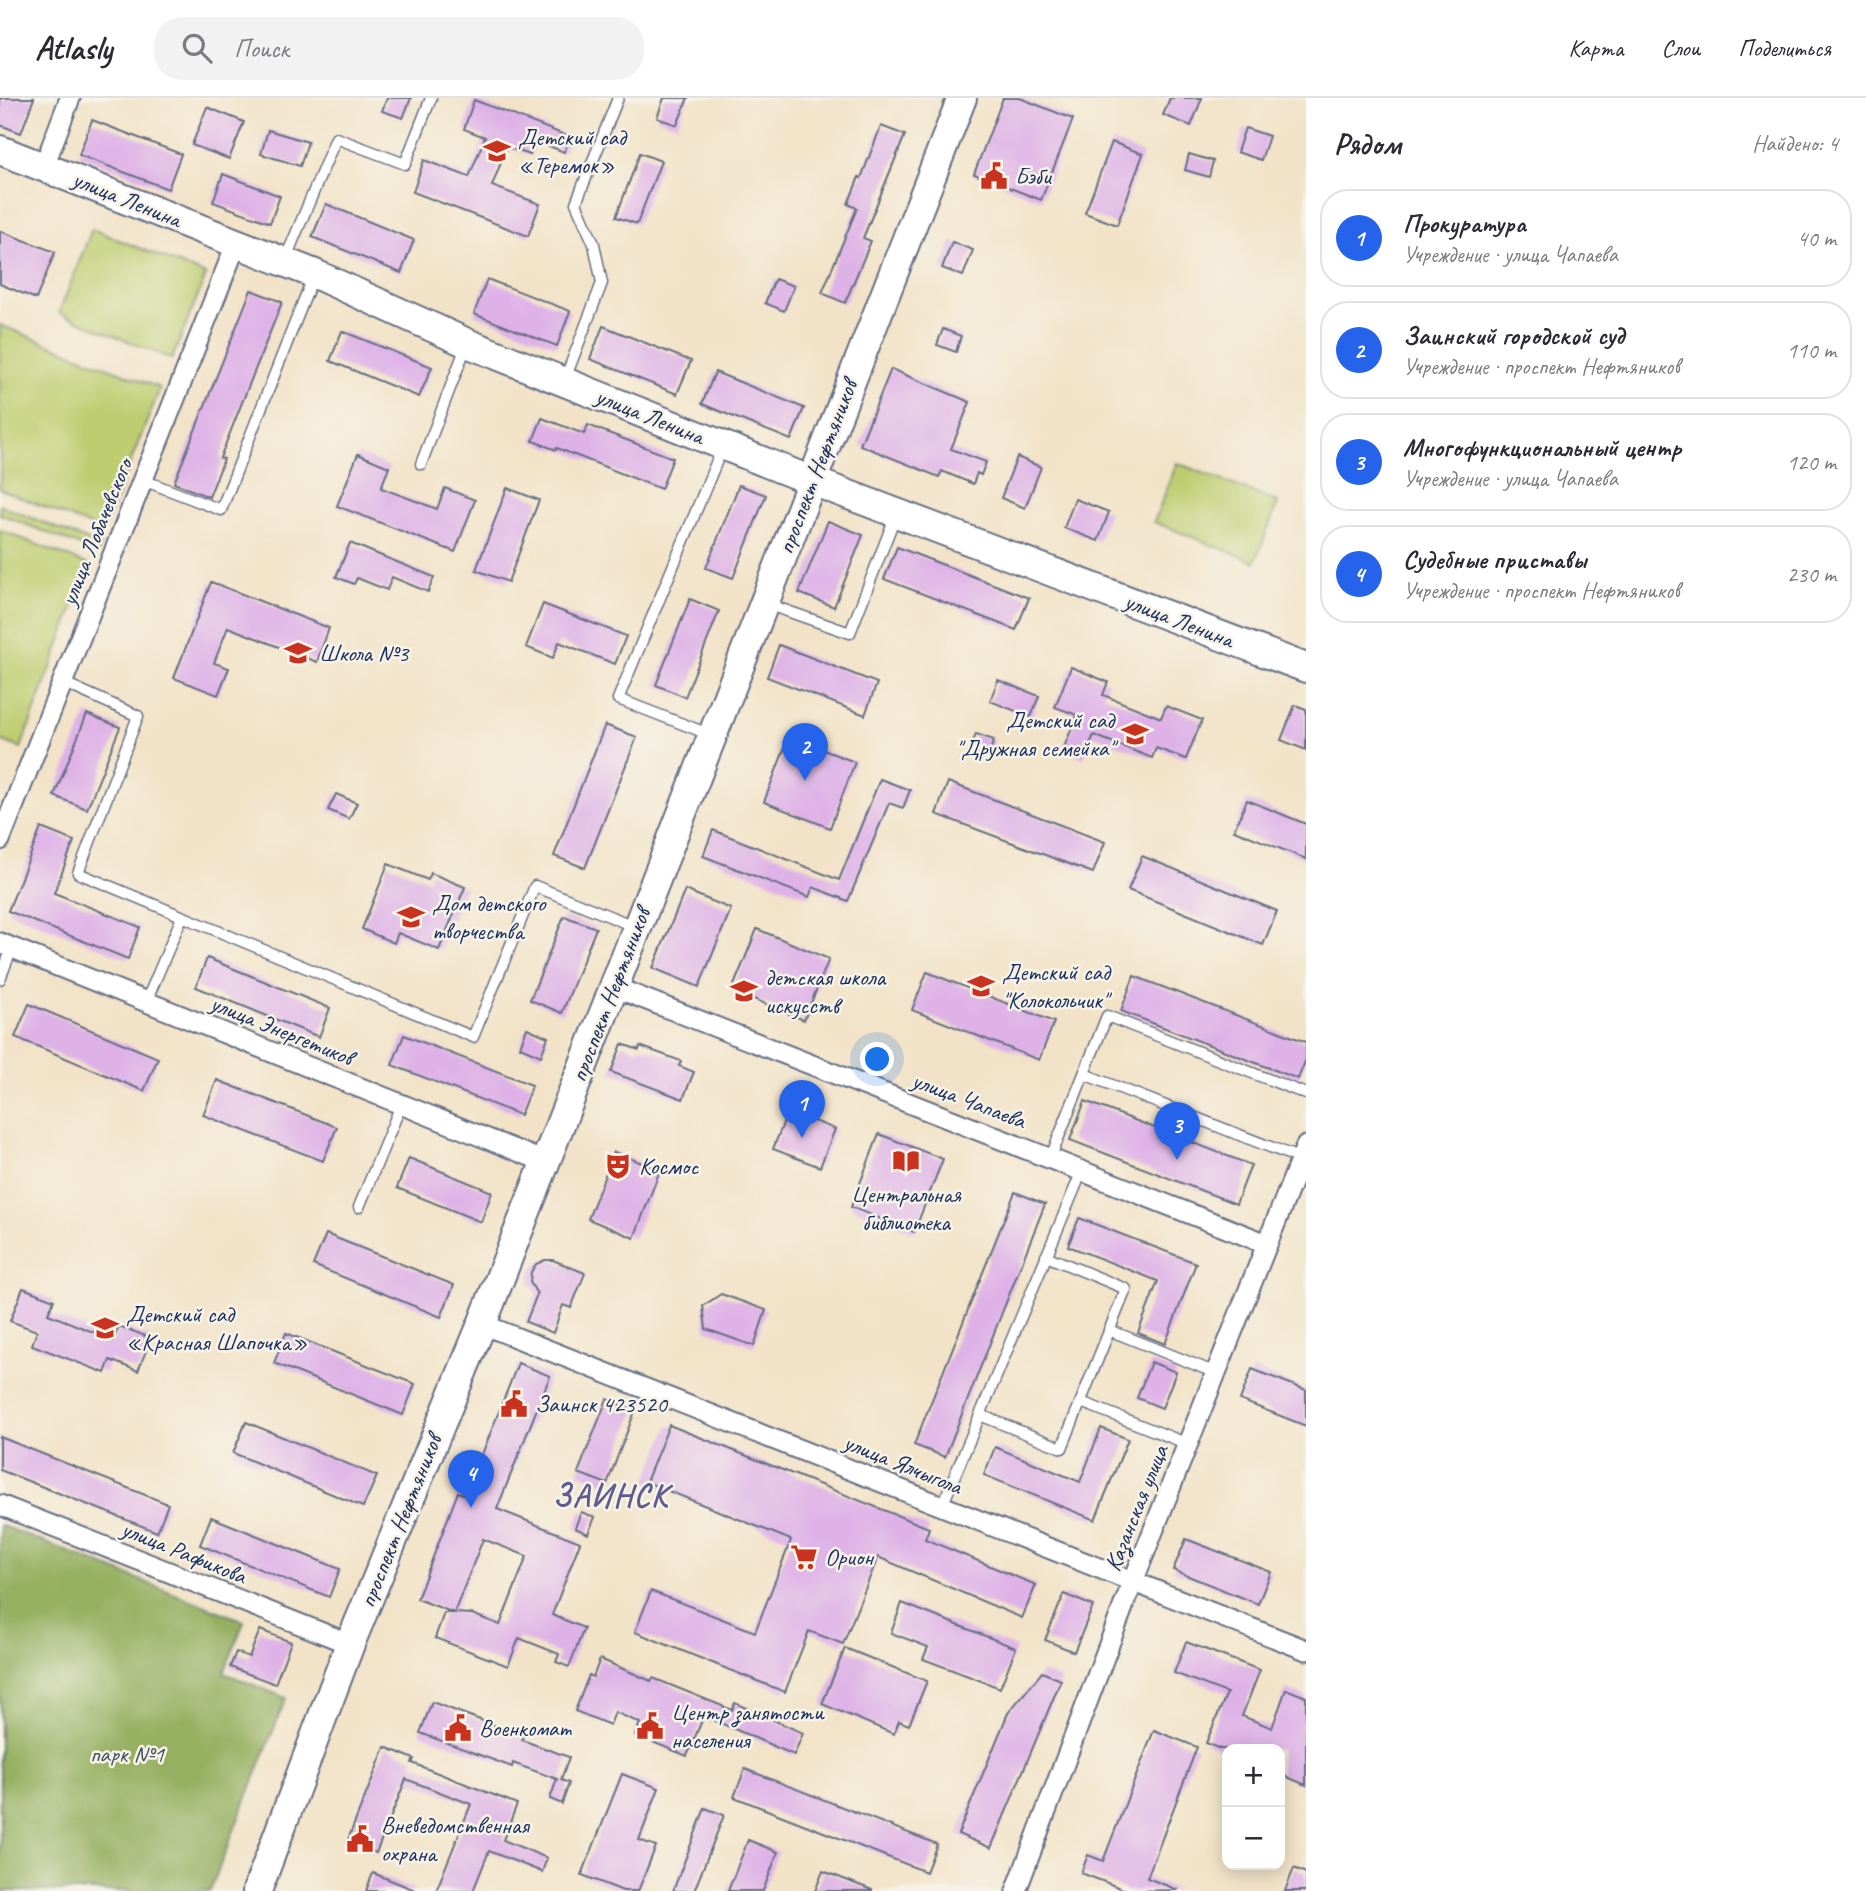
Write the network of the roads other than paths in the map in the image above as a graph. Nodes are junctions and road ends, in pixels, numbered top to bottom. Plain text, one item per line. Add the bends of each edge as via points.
1 (70, 98) edge
2 (431, 98) edge
3 (618, 98) edge
4 (962, 98) edge
5 (0, 150) edge
6 (44, 166) junction
7 (237, 242) junction
8 (284, 261) junction
9 (315, 274) junction
10 (467, 343) junction
11 (564, 382) junction
12 (724, 446) junction
13 (421, 464) dead end
14 (143, 480) junction
15 (812, 481) junction
16 (897, 513) junction
17 (764, 603) junction
18 (1306, 668) edge
19 (62, 682) junction
20 (712, 736) junction
21 (0, 840) edge
22 (182, 917) junction
23 (637, 927) junction
24 (6, 946) edge
25 (0, 979) edge
26 (614, 987) junction
27 (146, 1002) junction
28 (1084, 1074) junction
29 (1306, 1094) edge
30 (401, 1105) junction
31 (1303, 1153) edge
32 (1050, 1159) junction
33 (545, 1162) junction
34 (1082, 1171) junction
35 (359, 1208) dead end
36 (1267, 1244) junction
37 (1046, 1256) junction
38 (482, 1324) junction
39 (1109, 1331) junction
40 (1216, 1373) junction
41 (1081, 1402) junction
42 (980, 1415) junction
43 (1188, 1444) junction
44 (0, 1506) edge
45 (942, 1506) junction
46 (1133, 1582) junction
47 (350, 1644) junction
48 (1306, 1650) edge
49 (257, 1891) edge
50 (1016, 1891) edge

1 - 6 street
2 - 8 lane via 405,164 336,138
3 - 11 lane via 576,203 594,244 602,283
4 - 15 main road, проспект Нефтяников
5 - 6 main road, улица Ленина
6 - 7 main road, улица Ленина
7 - 8 main road, улица Ленина
7 - 14 street, улица Лобачевского
8 - 9 main road, улица Ленина
9 - 10 main road, улица Ленина
9 - 14 lane via 221,510
10 - 11 main road, улица Ленина
10 - 13 lane
11 - 12 main road, улица Ленина
12 - 15 main road, улица Ленина
12 - 20 lane via 618,699
14 - 19 street, улица Лобачевского
15 - 16 main road, улица Ленина
15 - 17 main road, проспект Нефтяников
16 - 17 lane via 849,633
16 - 18 main road, улица Ленина
17 - 20 main road, проспект Нефтяников
19 - 21 street, улица Лобачевского
19 - 22 lane via 138,716 78,873
20 - 23 main road, проспект Нефтяников
22 - 23 lane via 474,1037 534,886
22 - 27 lane
23 - 26 main road, проспект Нефтяников
24 - 25 lane
24 - 27 street, улица Энергетиков
26 - 32 street, улица Чапаева
26 - 33 main road, проспект Нефтяников
27 - 30 street, улица Энергетиков
28 - 29 lane via 1107,1016
28 - 31 lane
28 - 32 lane
30 - 33 street, улица Энергетиков
30 - 35 lane
31 - 36 street, Казанская улица
32 - 34 street, улица Чапаева
33 - 38 main road, проспект Нефтяников
34 - 36 street, улица Чапаева
34 - 37 lane
36 - 40 street, Казанская улица
37 - 39 lane via 1125,1289
37 - 42 lane
38 - 45 street, улица Ялчыгола
38 - 47 main road, проспект Нефтяников
39 - 40 lane
39 - 41 lane
40 - 43 street, Казанская улица
41 - 42 lane via 1062,1448
41 - 43 lane
42 - 45 lane
43 - 46 street, Казанская улица
44 - 47 street, улица Рафикова
45 - 46 street, улица Ялчыгола
46 - 48 street, улица Ялчыгола
46 - 50 street, Казанская улица
47 - 49 main road, проспект Нефтяников

